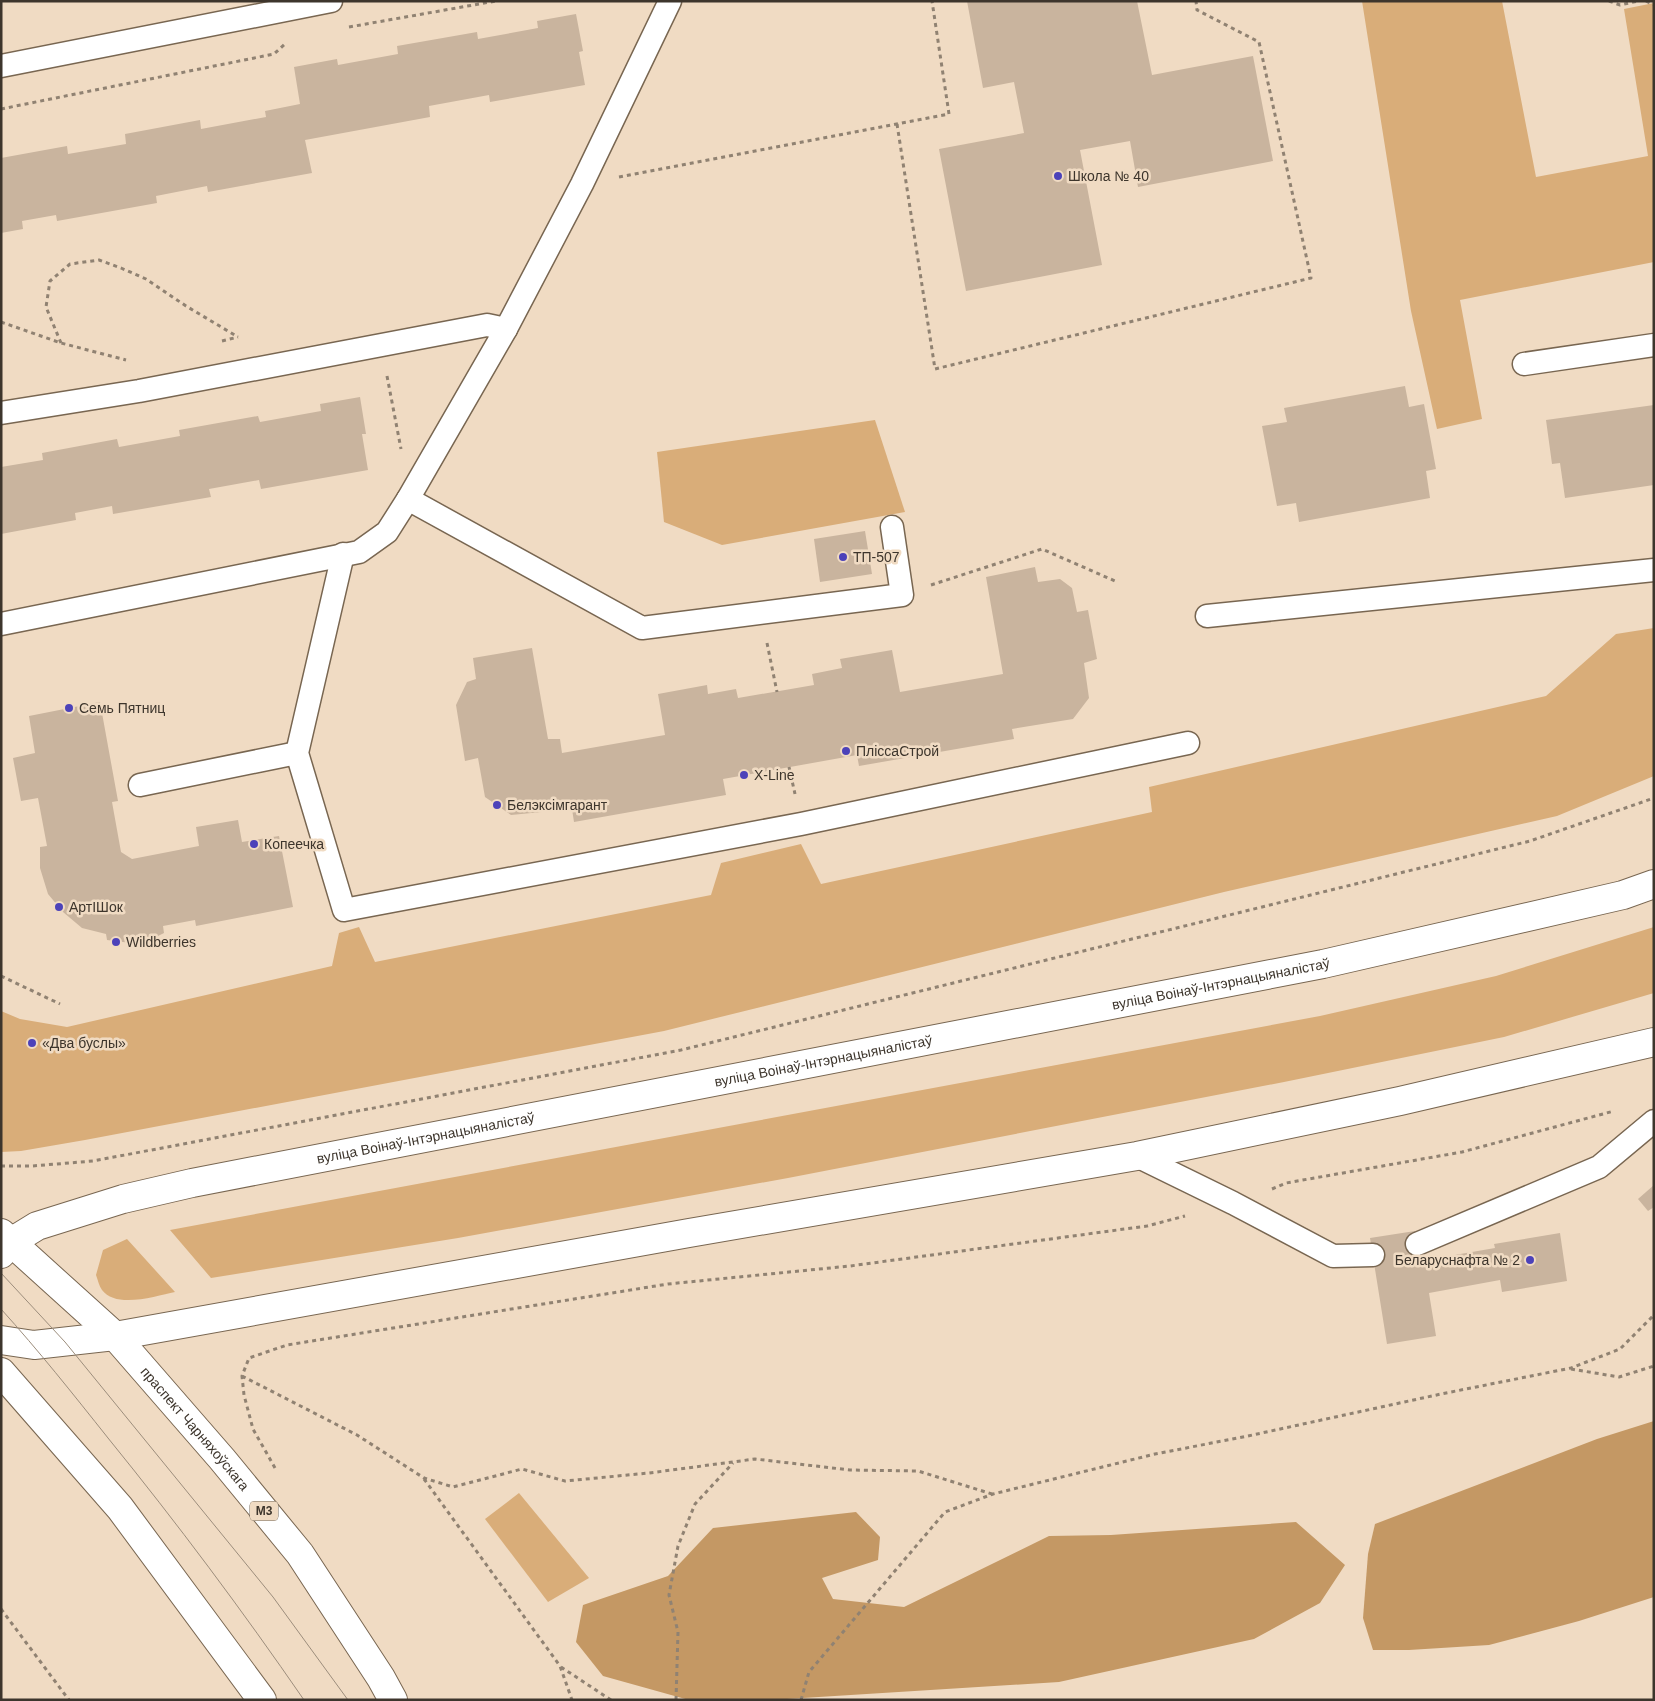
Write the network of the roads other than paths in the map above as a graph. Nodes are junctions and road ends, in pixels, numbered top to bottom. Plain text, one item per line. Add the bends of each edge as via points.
1 (331, 1) edge
2 (670, 1) edge
3 (1, 66) edge
4 (506, 329) junction
5 (1654, 345) edge
6 (1524, 364) dead end
7 (1, 413) edge
8 (408, 499) junction
9 (892, 527) dead end
10 (342, 554) junction
11 (1654, 570) edge
12 (1208, 616) dead end
13 (1, 624) edge
14 (1188, 743) dead end
15 (297, 753) junction
16 (140, 785) dead end
17 (1654, 884) edge
18 (1654, 1042) edge
19 (1654, 1121) edge
20 (1137, 1156) junction
21 (5, 1243) edge
22 (1417, 1244) dead end
23 (1373, 1255) dead end
24 (115, 1336) junction
25 (1, 1340) edge
26 (1, 1372) edge
27 (262, 1700) edge
28 (393, 1700) edge

1 - 3 lane
2 - 4 lane via 582,184
4 - 7 lane via 487,325 139,391
4 - 8 lane
5 - 6 lane
8 - 9 lane via 642,628 902,594
8 - 10 lane via 387,532 359,552
10 - 13 lane
10 - 15 lane
11 - 12 lane
14 - 15 lane via 801,824 344,910
15 - 16 lane
17 - 21 main road, вуліца Воінаў-Інтэрнацыяналістаў via 1623,895 1323,964 192,1183 123,1199 37,1226
18 - 20 main road via 1400,1101
19 - 22 lane via 1599,1167
20 - 23 lane via 1333,1256
20 - 24 main road
21 - 24 main road, праспект Чарняхоўскага / М3
24 - 25 main road via 34,1345
24 - 28 main road, праспект Чарняхоўскага / М3 via 300,1554
26 - 27 main road via 120,1508

